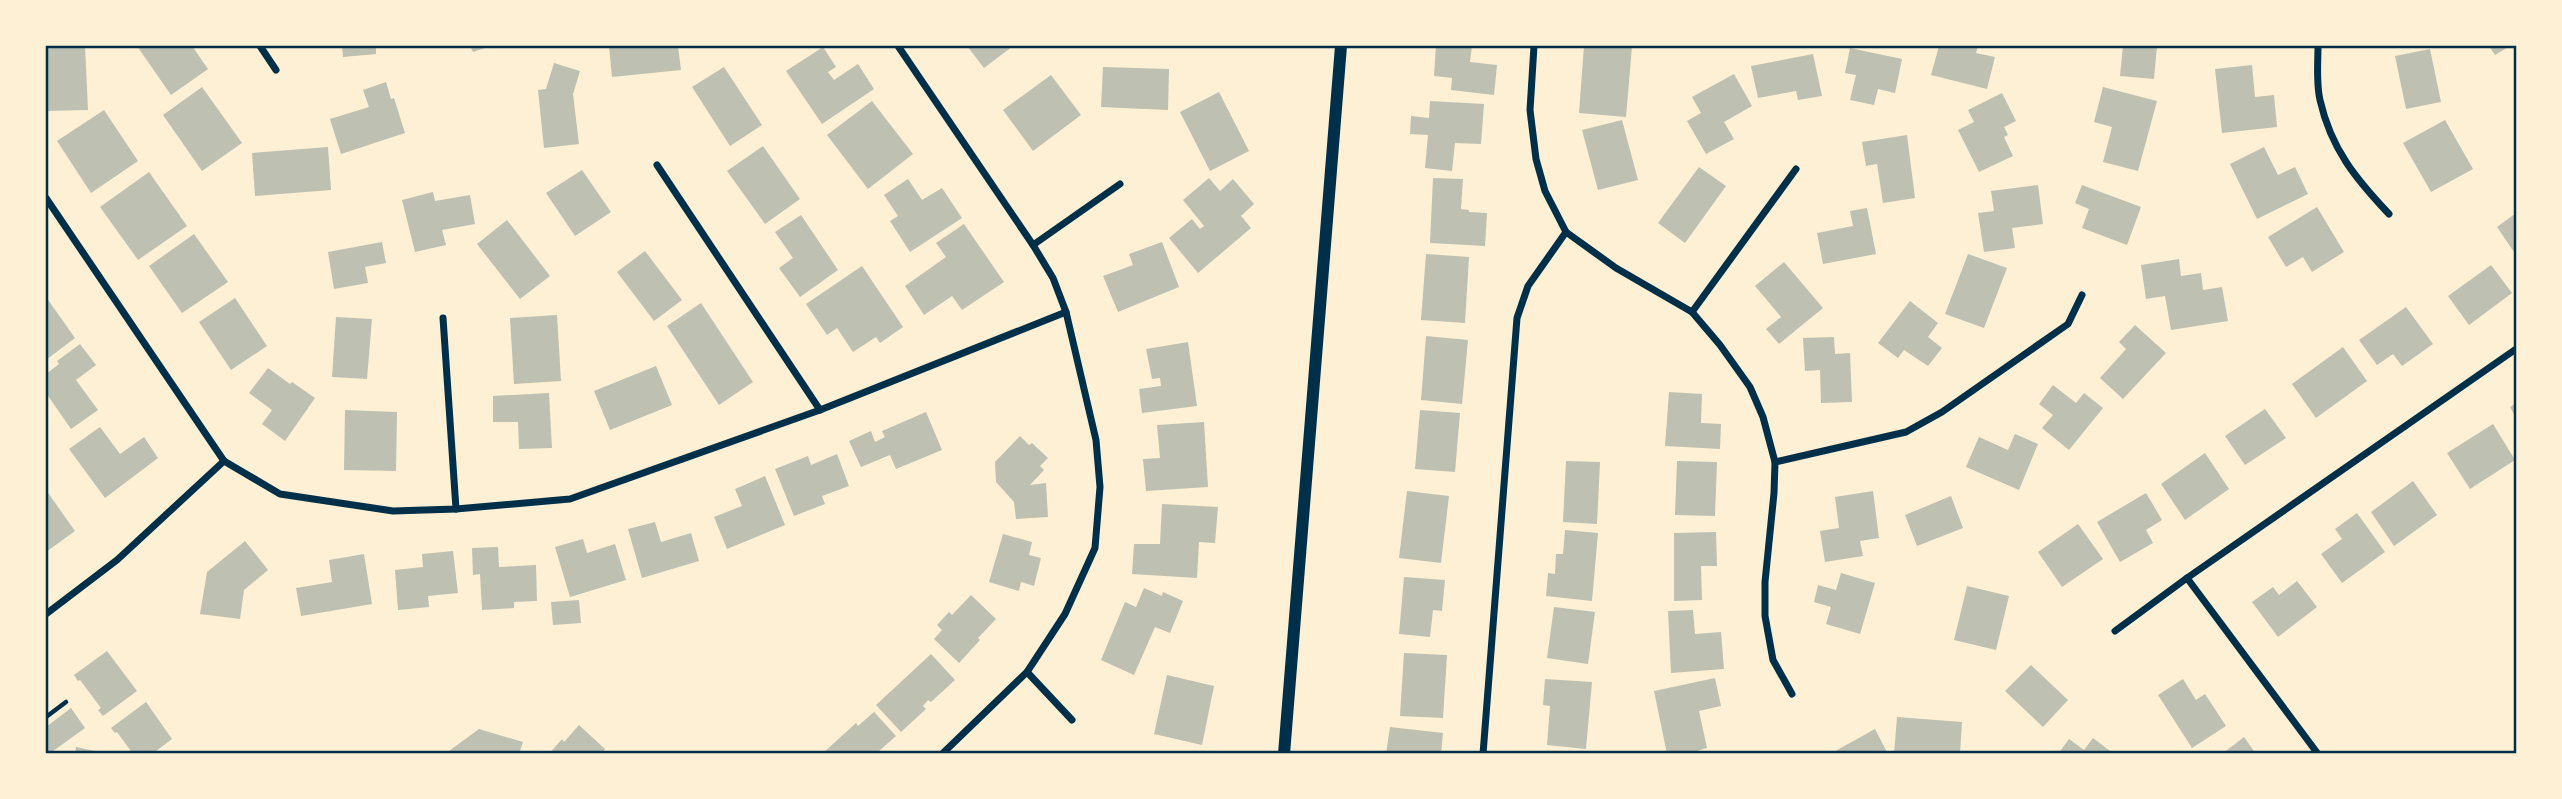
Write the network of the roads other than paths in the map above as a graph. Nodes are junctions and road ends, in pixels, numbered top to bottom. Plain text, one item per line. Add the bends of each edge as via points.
1 (260, 46) edge
2 (898, 46) edge
3 (1340, 46) edge
4 (1534, 46) edge
5 (2318, 46) edge
6 (276, 70) dead end
7 (657, 165) dead end
8 (1796, 169) dead end
9 (1120, 184) dead end
10 (46, 198) edge
11 (2389, 214) dead end
12 (1566, 232) junction
13 (1033, 245) junction
14 (2082, 295) dead end
15 (1066, 312) junction
16 (1692, 312) junction
17 (443, 318) dead end
18 (2516, 349) edge
19 (820, 410) junction
20 (223, 461) junction
21 (1774, 462) junction
22 (456, 509) junction
23 (2187, 578) junction
24 (46, 614) edge
25 (2115, 631) dead end
26 (1027, 672) junction
27 (1792, 694) dead end
28 (66, 702) dead end
29 (46, 717) edge
30 (1072, 720) dead end
31 (942, 754) edge
32 (1283, 754) edge
33 (1483, 754) edge
34 (2318, 754) edge

1 - 6 street
2 - 13 street
3 - 32 street
4 - 12 street via 1530,110 1536,159 1545,191
5 - 11 street via 2319,98 2335,146 2356,179
7 - 19 street
8 - 16 street
9 - 13 street
10 - 20 street
12 - 16 street via 1616,268
12 - 33 street via 1528,286 1517,318
13 - 15 street
14 - 21 street via 2068,324 1906,432
15 - 19 street
15 - 26 street via 1096,440 1100,487 1095,548 1065,614
16 - 21 street via 1750,387
17 - 22 street
18 - 23 street
19 - 22 street via 569,499
20 - 22 street via 280,494 393,511
20 - 24 street via 117,560
21 - 27 street via 1765,615 1773,660
23 - 25 street
23 - 34 street
26 - 30 street
26 - 31 street
28 - 29 lane

